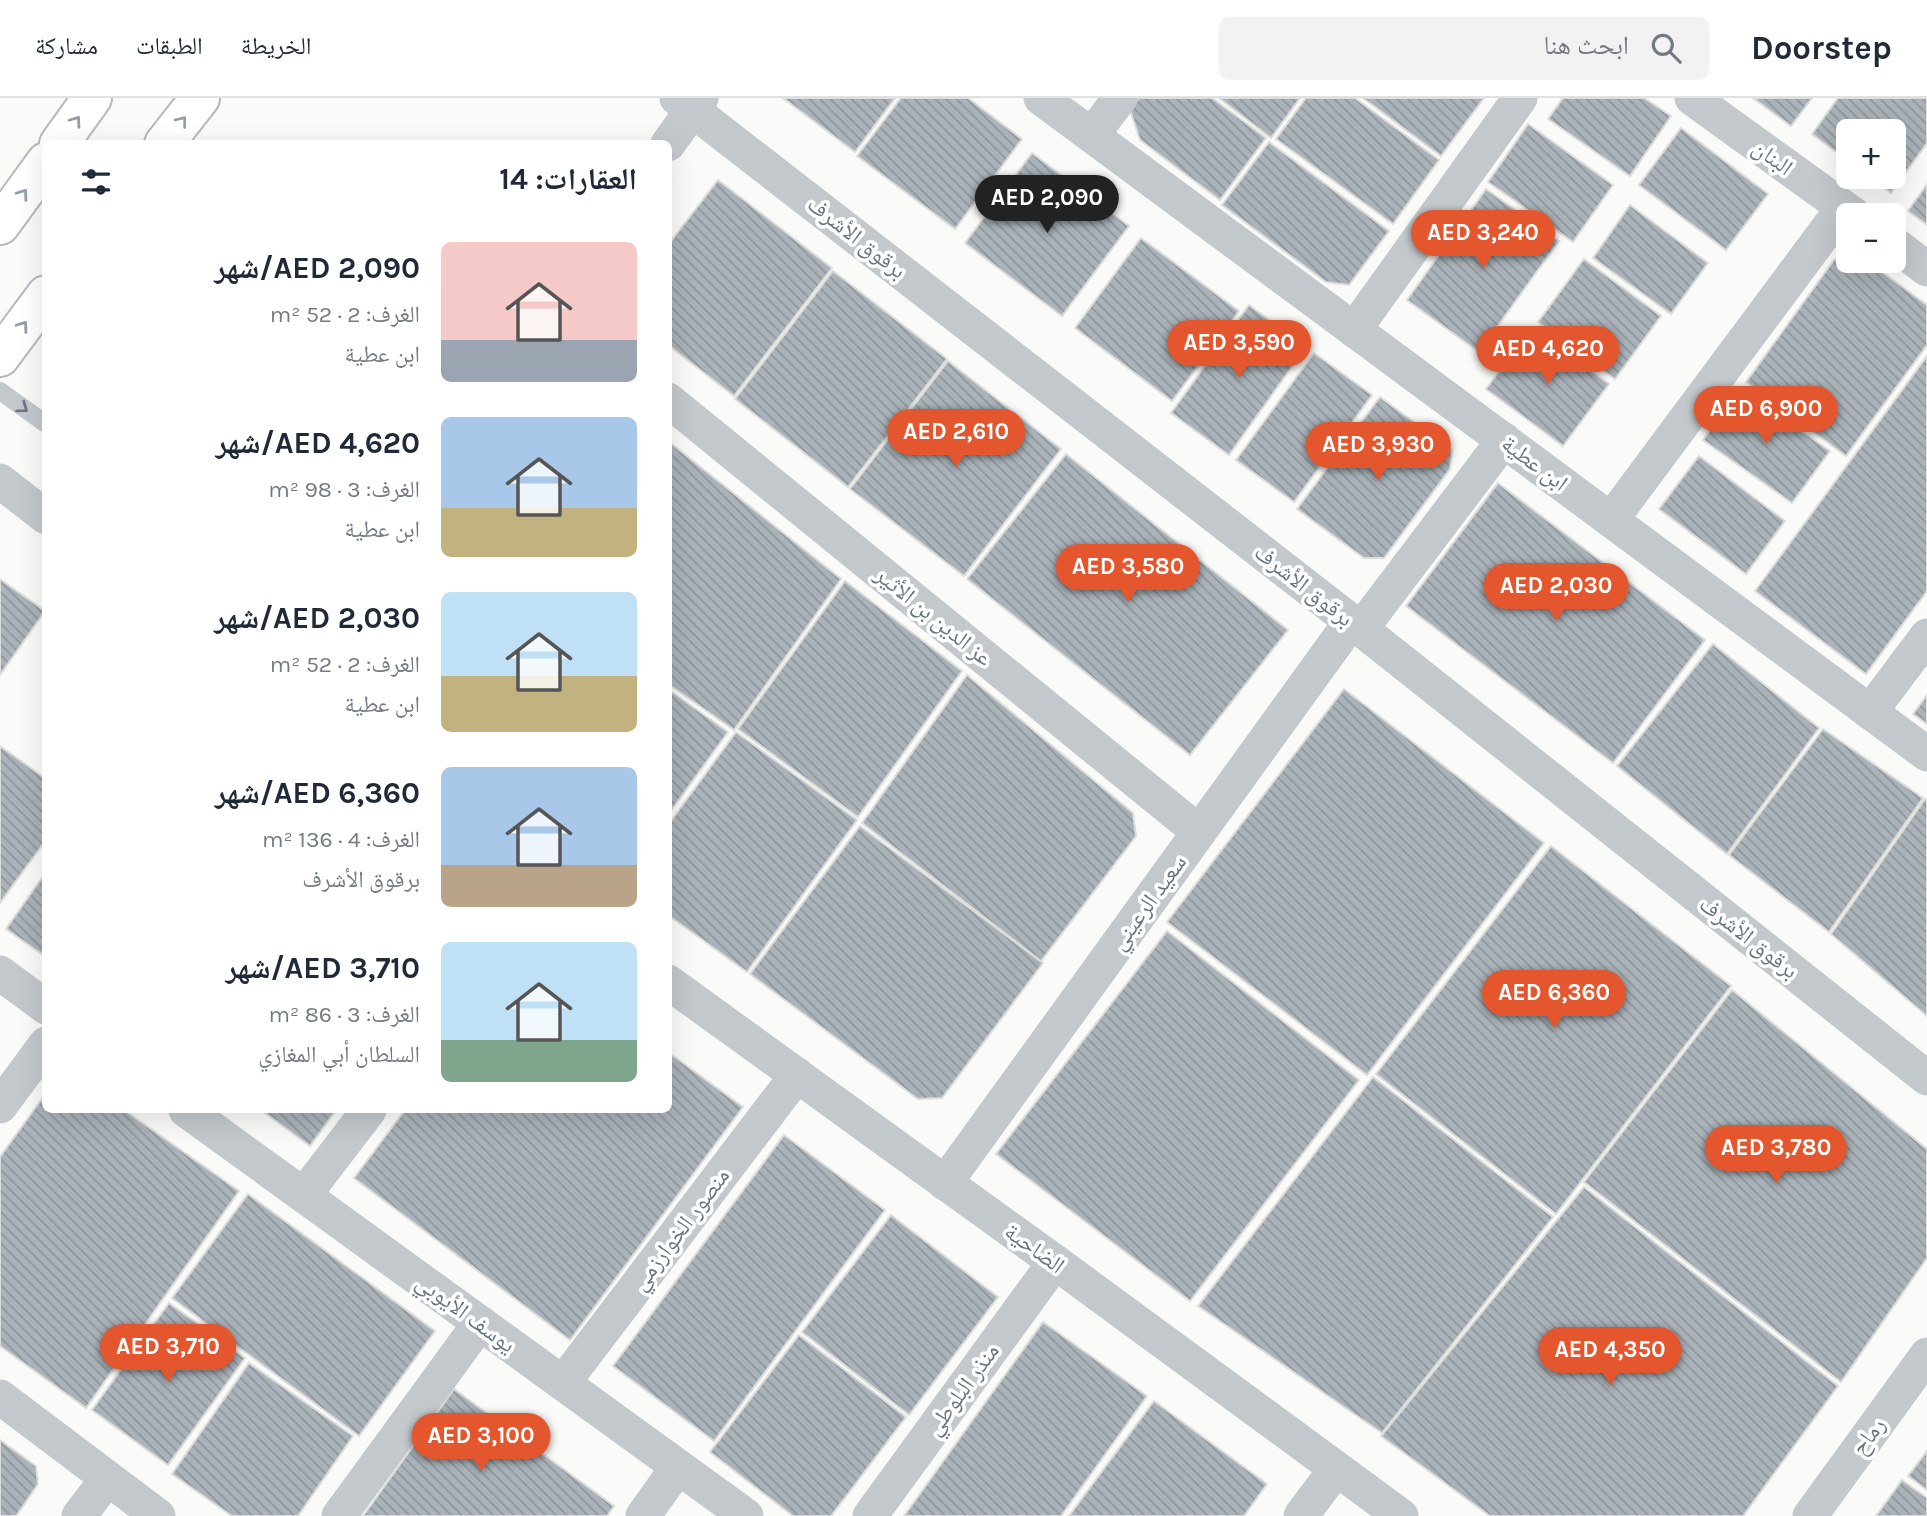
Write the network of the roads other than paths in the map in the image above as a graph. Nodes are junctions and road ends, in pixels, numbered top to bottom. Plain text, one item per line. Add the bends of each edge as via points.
1 (92, 98) edge
2 (200, 98) edge
3 (1041, 98) edge
4 (1120, 98) edge
5 (1520, 98) edge
6 (1692, 98) edge
7 (690, 102) edge
8 (1092, 135) junction
9 (62, 140) edge
10 (167, 140) edge
11 (670, 140) edge
12 (42, 167) edge
13 (1837, 203) edge
14 (0, 225) edge
15 (1836, 227) edge
16 (1906, 253) edge
17 (1927, 269) edge
18 (42, 300) edge
19 (1354, 330) junction
20 (0, 358) edge
21 (0, 391) edge
22 (672, 403) edge
23 (42, 421) edge
24 (1504, 440) junction
25 (0, 481) edge
26 (42, 514) edge
27 (1611, 520) junction
28 (1356, 626) junction
29 (1927, 636) edge
30 (1870, 712) junction
31 (1927, 754) edge
32 (1199, 832) junction
33 (0, 973) edge
34 (672, 985) edge
35 (42, 1004) edge
36 (42, 1049) edge
37 (797, 1075) junction
38 (1927, 1078) edge
39 (0, 1106) edge
40 (190, 1113) edge
41 (367, 1113) edge
42 (945, 1183) junction
43 (304, 1195) junction
44 (1055, 1262) junction
45 (480, 1323) junction
46 (1927, 1355) edge
47 (563, 1383) junction
48 (0, 1397) edge
49 (678, 1467) junction
50 (1336, 1469) junction
51 (107, 1479) junction
52 (79, 1516) edge
53 (158, 1516) edge
54 (339, 1516) edge
55 (643, 1516) edge
56 (746, 1516) edge
57 (870, 1516) edge
58 (1301, 1516) edge
59 (1401, 1516) edge
60 (1810, 1516) edge

9 -> 1 main road
10 -> 2 main road
3 - 8 street, ابن عطية
4 - 8 street
5 - 19 street
6 - 13 street, البنان
7 - 11 street
7 - 28 street, برقوق الأشرف
8 - 19 street, ابن عطية
14 -> 12 main road
15 - 27 street
16 - 17 street
20 -> 18 main road
19 - 24 street, ابن عطية
21 -> 23 lane
22 - 32 street, عز الدين بن الأثير
24 - 27 street, ابن عطية
24 - 28 street, سعيد الرعيني
25 - 26 street
27 - 30 street, ابن عطية
28 - 32 street, سعيد الرعيني
28 - 38 street, برقوق الأشرف
29 - 30 street
30 - 31 street, ابن عطية
32 - 42 street, سعيد الرعيني
33 - 35 street
34 - 37 street, الضاحية
36 - 39 street
37 - 42 street, الضاحية
37 - 47 street, منصور الخوارزمي
40 - 43 street, يوسف الأيوبي
41 - 43 street
42 - 44 street, الضاحية
43 - 45 street, يوسف الأيوبي
44 - 50 street, الضاحية
44 - 57 street, منذر البلوطي
45 - 47 street, يوسف الأيوبي
45 - 54 street
46 - 60 street, رماح
47 - 49 street, يوسف الأيوبي
48 - 51 street
49 - 55 street
49 - 56 street, يوسف الأيوبي
50 - 58 street
50 - 59 street, الضاحية
51 - 52 street
51 - 53 street

